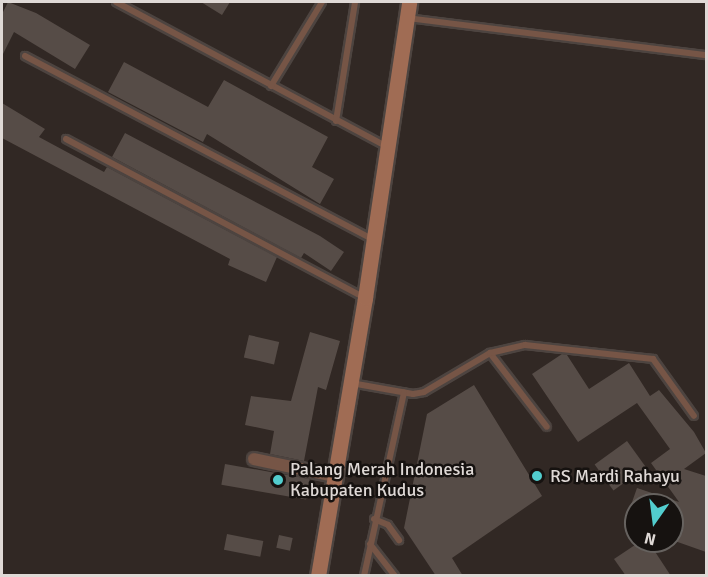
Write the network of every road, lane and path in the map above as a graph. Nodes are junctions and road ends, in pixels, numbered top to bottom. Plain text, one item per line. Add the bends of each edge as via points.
1 (116, 2) edge
2 (322, 2) edge
3 (348, 2) edge
4 (409, 2) edge
5 (126, 4) edge
6 (355, 4) edge
7 (407, 18) junction
8 (25, 56) dead end
9 (706, 56) edge
10 (271, 86) junction
11 (336, 121) junction
12 (66, 139) dead end
13 (387, 146) junction
14 (373, 239) junction
15 (365, 298) junction
16 (490, 353) junction
17 (351, 383) junction
18 (404, 392) junction
19 (694, 416) dead end
20 (547, 427) dead end
21 (254, 459) dead end
22 (335, 476) junction
23 (374, 519) junction
24 (399, 540) dead end
25 (370, 544) junction
26 (318, 576) edge
27 (364, 576) edge
28 (395, 576) edge

1 - 5 lane
2 - 10 lane
3 - 6 lane
4 - 7 main road
5 - 10 lane
6 - 11 lane
7 - 9 lane
7 - 13 main road
8 - 14 lane
10 - 11 lane
11 - 13 lane
12 - 15 lane
13 - 14 main road
14 - 15 main road
15 - 17 main road
16 - 18 lane via 424,392
16 - 19 lane via 525,345 653,359
16 - 20 lane
17 - 18 lane
17 - 22 main road
18 - 23 lane
21 - 22 street
22 - 26 main road
23 - 24 lane via 388,525
23 - 25 lane
25 - 27 lane
25 - 28 lane

